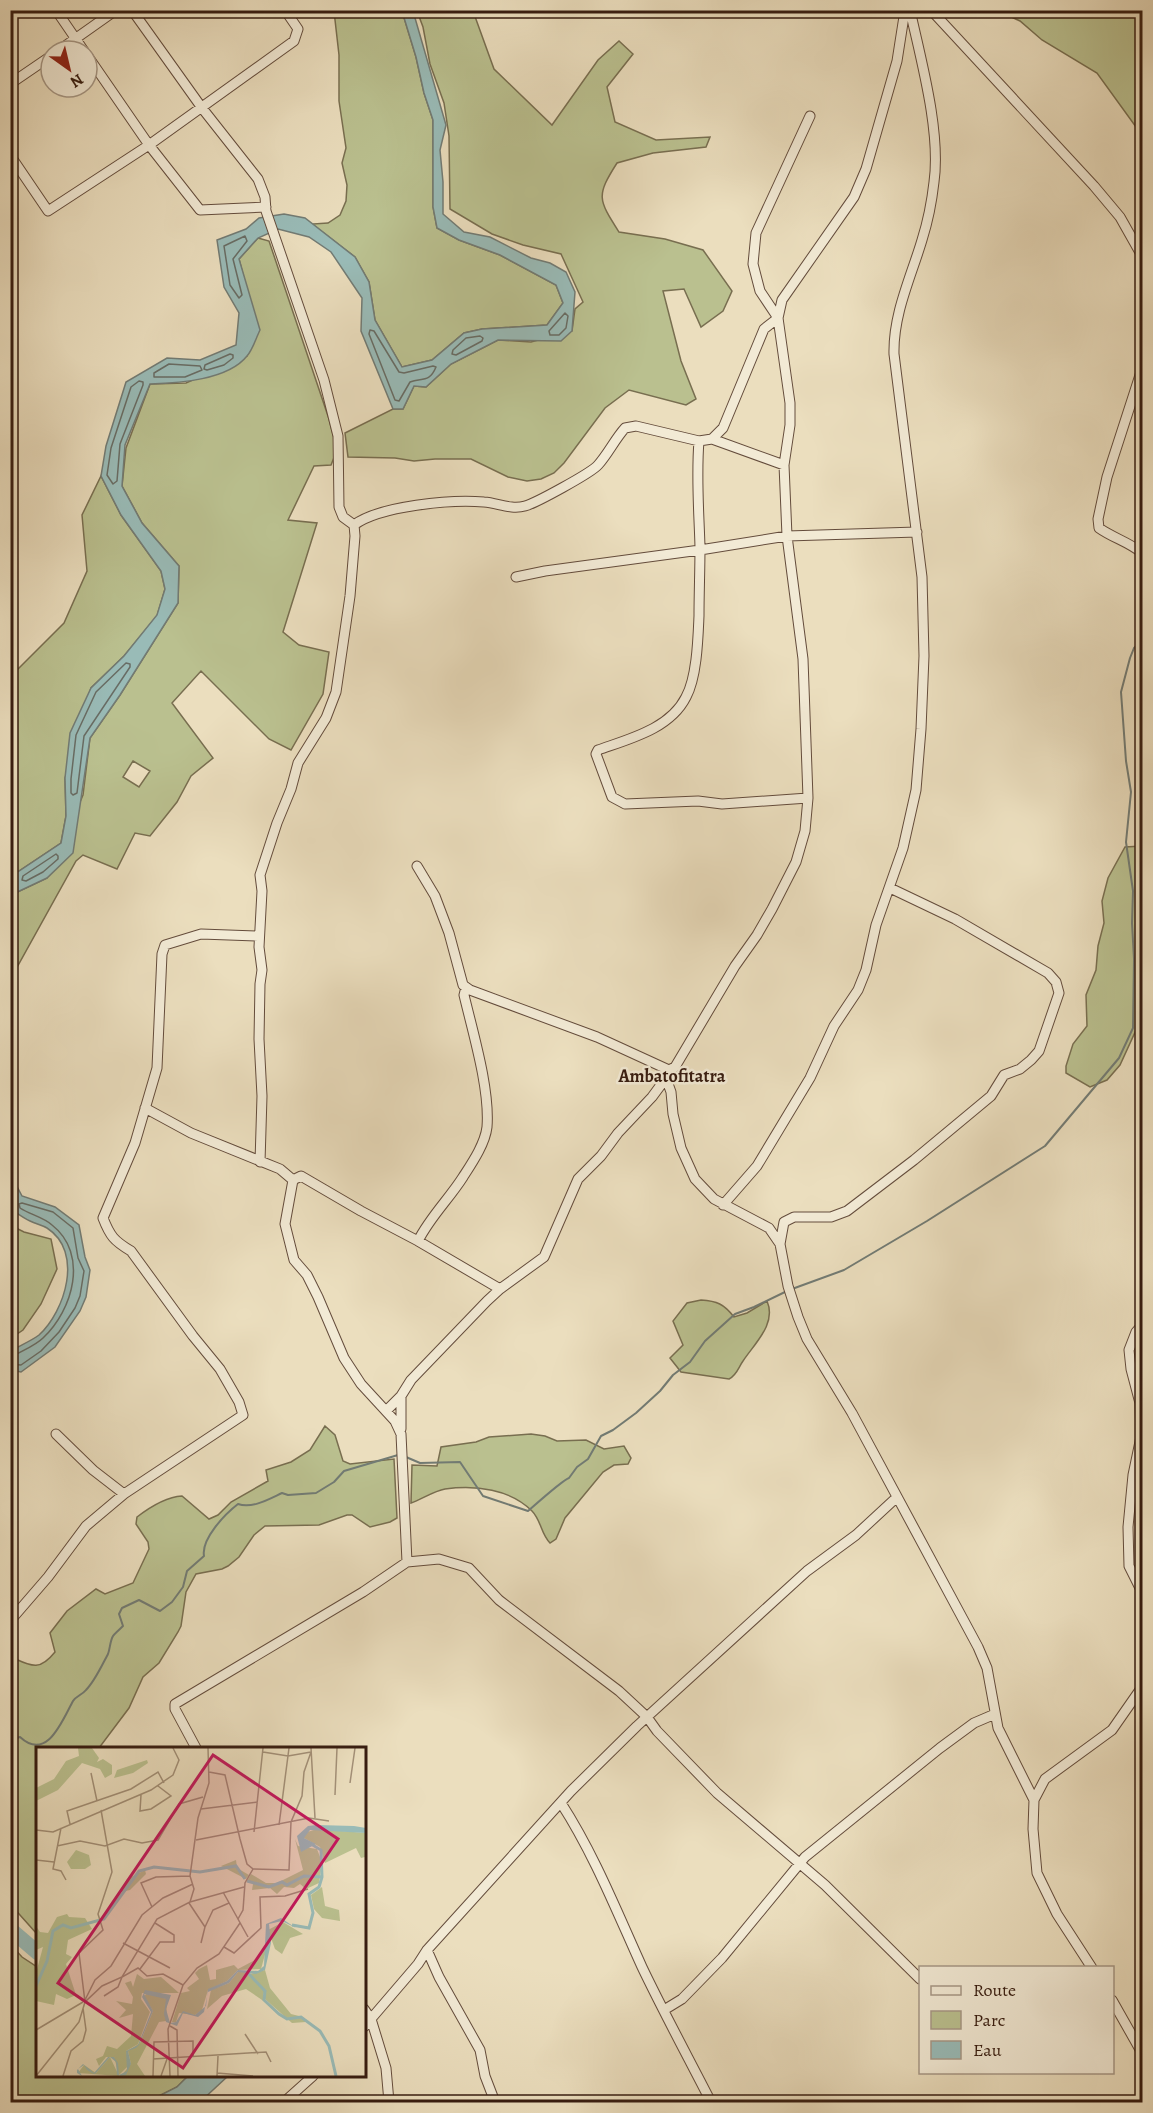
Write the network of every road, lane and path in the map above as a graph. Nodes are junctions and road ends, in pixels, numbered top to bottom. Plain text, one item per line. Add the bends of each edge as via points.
1 (56, 10) edge
2 (116, 10) edge
3 (132, 10) edge
4 (285, 10) edge
5 (905, 10) edge
6 (910, 10) edge
7 (932, 10) edge
8 (76, 39) joint
9 (39, 64) edge
10 (99, 73) edge
11 (10, 84) edge
12 (202, 108) junction
13 (810, 116) dead end
14 (149, 145) junction
15 (10, 155) edge
16 (266, 209) junction
17 (1143, 256) edge
18 (778, 318) junction
19 (1143, 369) edge
20 (712, 439) junction
21 (699, 441) junction
22 (784, 465) junction
23 (354, 525) junction
24 (917, 532) junction
25 (787, 536) junction
26 (700, 550) junction
27 (1143, 553) edge
28 (516, 577) dead end
29 (808, 798) junction
30 (417, 866) dead end
31 (890, 888) junction
32 (258, 936) junction
33 (466, 987) junction
34 (668, 1074) junction
35 (145, 1108) junction
36 (260, 1162) junction
37 (293, 1179) junction
38 (723, 1205) junction
39 (418, 1241) junction
40 (780, 1244) junction
41 (500, 1289) junction
42 (1143, 1325) edge
43 (401, 1396) junction
44 (386, 1411) junction
45 (56, 1434) dead end
46 (401, 1434) junction
47 (124, 1494) junction
48 (896, 1498) junction
49 (407, 1562) junction
50 (1143, 1592) edge
51 (10, 1621) edge
52 (1143, 1688) edge
53 (995, 1714) junction
54 (647, 1718) junction
55 (195, 1747) edge
56 (1034, 1800) junction
57 (561, 1803) junction
58 (800, 1864) junction
59 (427, 1950) junction
60 (1091, 1966) edge
61 (919, 1977) edge
62 (1114, 2002) edge
63 (664, 2010) junction
64 (368, 2023) edge
65 (1143, 2053) edge
66 (312, 2077) edge
67 (284, 2103) edge
68 (389, 2103) edge
69 (495, 2103) edge
70 (711, 2103) edge

1 - 8 street
2 - 8 street
3 - 12 street
4 - 12 street via 298,29 294,40
5 - 18 street via 897,61 866,169 854,197 782,300
6 - 24 street via 934,133 935,180 923,238 894,334
7 - 17 street via 1101,194
9 - 11 street
10 - 14 street
12 - 14 street
12 - 16 street via 258,179
13 - 18 street via 756,232 753,264 760,291
14 - 15 street via 48,211
14 - 16 street via 200,210
16 - 23 street via 324,380 338,436 339,507
18 - 20 street via 764,329 723,428
18 - 22 street via 790,403
19 - 27 street via 1107,477 1098,519 1099,528
20 - 21 street
20 - 22 street
21 - 23 street via 636,426 626,428 597,466 525,506 443,502 373,514
21 - 26 street
22 - 25 street
23 - 32 street via 350,596 336,692 326,718 297,764 260,875
24 - 25 street
24 - 31 street via 924,656 921,729 915,790
25 - 26 street
25 - 29 street via 803,659
26 - 28 street
26 - 29 street via 698,647 687,697 656,727 598,750 596,754 612,797 625,804 722,804
29 - 34 street via 806,831 796,862 757,936
30 - 33 street via 435,896
31 - 38 street via 858,990 757,1166
31 - 40 street via 955,919 1048,973 1059,993 1039,1051 1020,1069 1004,1075 991,1096 847,1211 831,1217 794,1217 784,1222
32 - 35 street via 201,934 165,945 158,1068
32 - 36 street via 262,970
33 - 34 street via 597,1037
33 - 39 street via 464,995 478,1051 487,1128 462,1178
34 - 38 street via 681,1148 695,1179
34 - 41 street via 578,1179 543,1257
35 - 36 street via 191,1133
35 - 47 street via 135,1143 103,1218 109,1233 130,1251 220,1369 243,1415
36 - 37 street
37 - 39 street via 301,1176
37 - 44 street via 285,1224 294,1260 307,1275 344,1358
38 - 40 street via 769,1228
39 - 41 street
40 - 48 street via 807,1339 852,1413
41 - 43 street via 411,1380
42 - 50 street via 1129,1350 1140,1403 1141,1437 1128,1527 1129,1566
43 - 44 street
43 - 46 street
44 - 46 street
45 - 47 street
46 - 49 street
47 - 51 street via 86,1526
48 - 53 street via 978,1647 987,1668
48 - 54 street via 807,1571
49 - 54 street via 439,1559 469,1568 499,1600 619,1691
49 - 55 street via 175,1704
52 - 56 street via 1112,1730 1045,1779
53 - 56 street via 998,1728
53 - 58 street via 974,1723 940,1748
54 - 57 street
54 - 58 street via 717,1793
56 - 60 street via 1037,1873 1057,1914
57 - 59 street
57 - 63 street
58 - 61 street
58 - 63 street via 722,1958 682,1999
59 - 64 street
59 - 69 street via 480,2050
62 - 65 street
63 - 70 street
64 - 68 street via 386,2068
66 - 67 street

